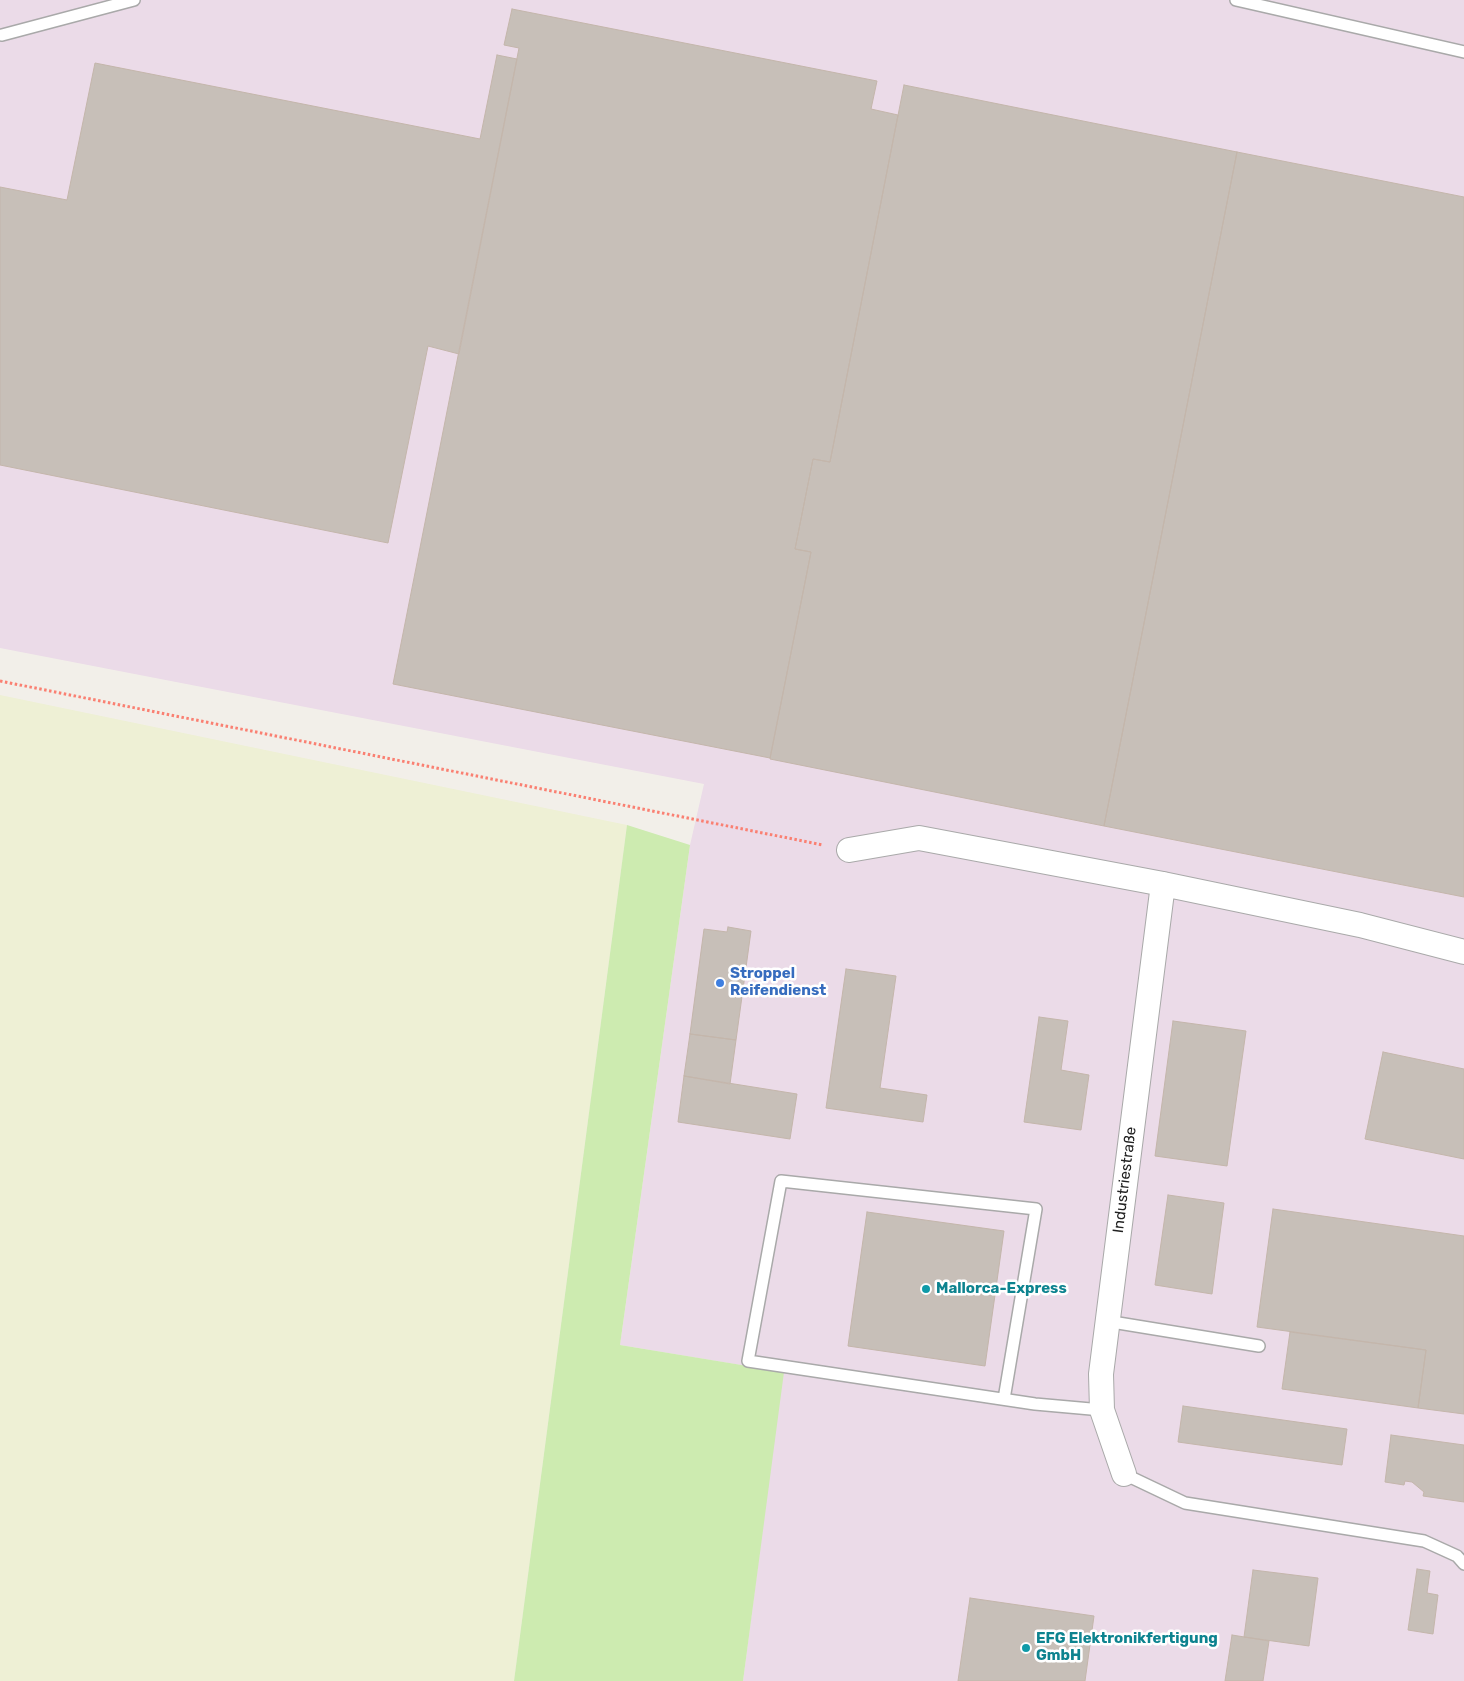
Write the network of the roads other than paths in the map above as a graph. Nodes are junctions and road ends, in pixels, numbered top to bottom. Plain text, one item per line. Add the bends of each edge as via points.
1 (134, 0) edge
2 (1236, 0) edge
3 (2, 35) dead end
4 (1464, 52) edge
5 (849, 850) road end
6 (1163, 884) junction
7 (1464, 952) edge
8 (1106, 1322) junction
9 (1259, 1346) dead end
10 (1004, 1399) junction
11 (1102, 1410) junction
12 (1124, 1474) joint
13 (1464, 1564) edge

1 - 3 lane
2 - 4 lane
5 - 6 street via 919,838
6 - 7 street via 1360,925
6 - 8 street, Industriestraße
8 - 9 lane
8 - 11 street, Industriestraße
10 - 10 lane via 748,1361 781,1181 1036,1209
10 - 11 lane
11 - 12 street, Industriestraße
12 - 13 lane via 1186,1504 1424,1541 1457,1556

